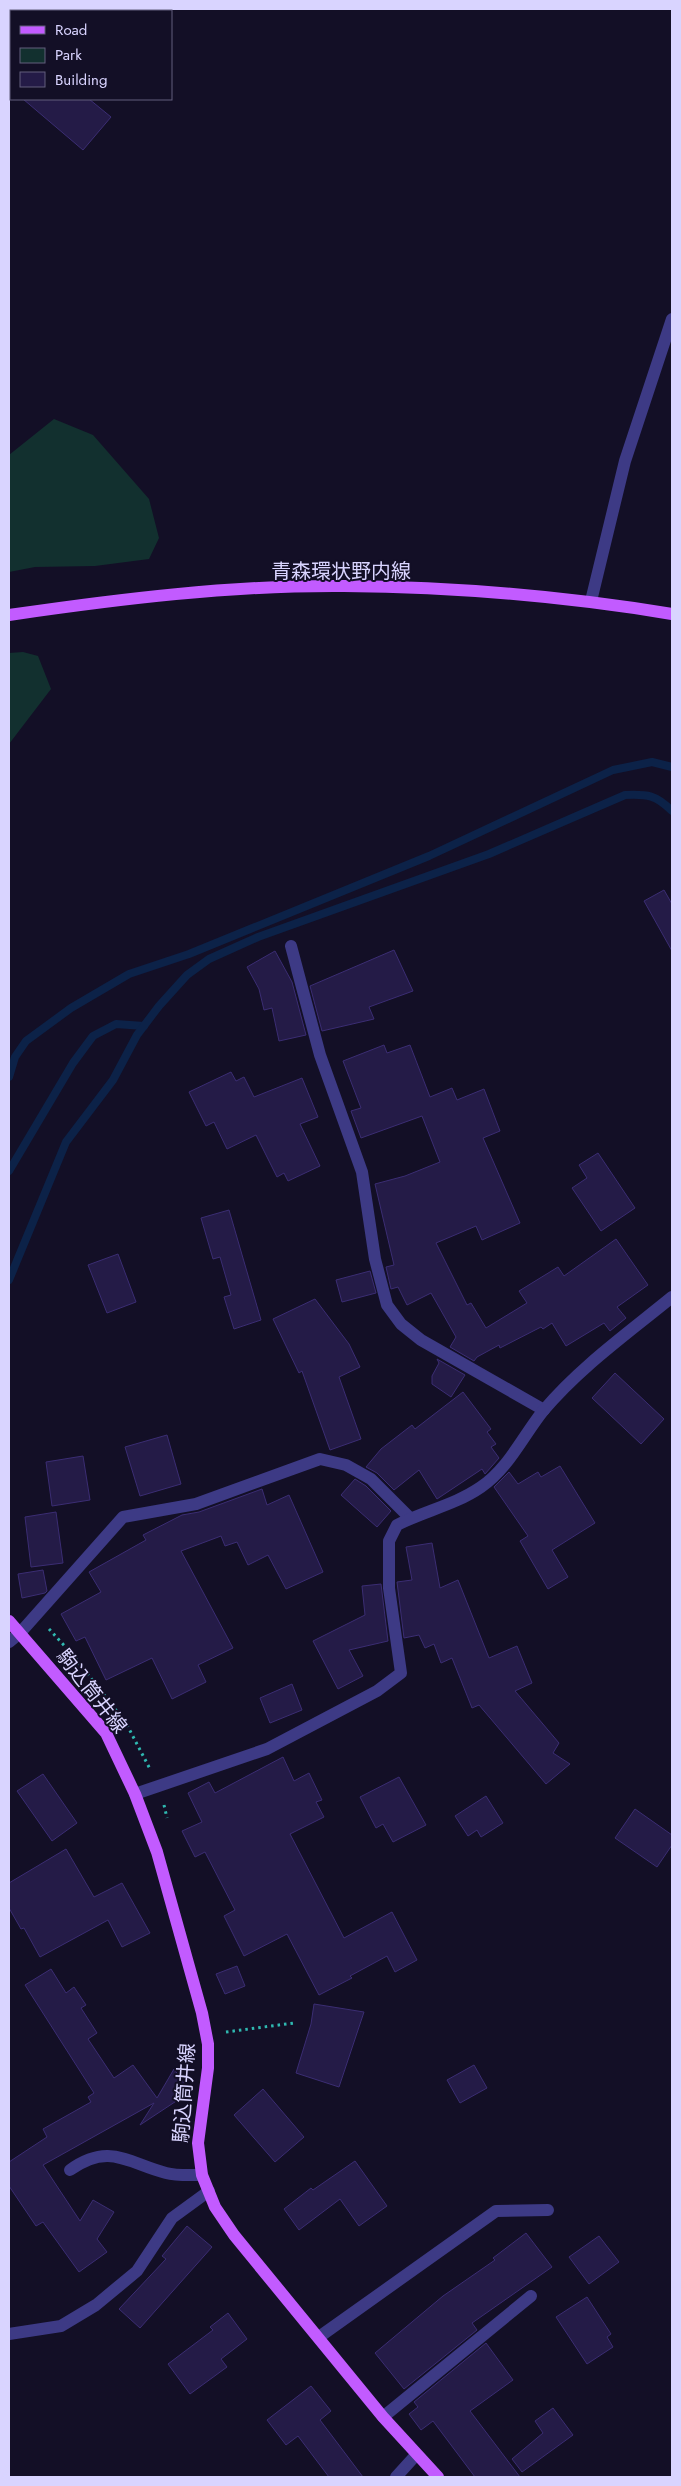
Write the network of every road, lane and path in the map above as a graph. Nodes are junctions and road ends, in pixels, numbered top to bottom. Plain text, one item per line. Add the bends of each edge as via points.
1 (672, 319) edge
2 (592, 601) junction
3 (672, 614) edge
4 (9, 615) edge
5 (291, 946) dead end
6 (672, 1297) edge
7 (544, 1410) junction
8 (410, 1518) junction
9 (9, 1621) edge
10 (20, 1633) junction
11 (9, 1642) edge
12 (135, 1794) junction
13 (70, 2170) dead end
14 (202, 2175) junction
15 (209, 2191) junction
16 (548, 2210) dead end
17 (531, 2296) dead end
18 (9, 2334) edge
19 (319, 2337) junction
20 (383, 2417) junction
21 (416, 2455) junction
22 (396, 2477) edge
23 (438, 2477) edge

1 - 2 street via 625,461
2 - 3 main road, 青森環状野内線
2 - 4 main road, 青森環状野内線 via 344,586 246,589
5 - 7 street via 320,1056 362,1172 375,1259 387,1305 401,1324 421,1340
6 - 7 street via 593,1361
7 - 8 street via 500,1470 481,1487 446,1506
8 - 10 street via 371,1479 346,1465 320,1460 196,1504 123,1517
8 - 12 street via 397,1525 388,1541 389,1588 401,1674 377,1692 267,1749
9 - 10 main road, 駒込筒井線
10 - 11 street
10 - 12 main road, 駒込筒井線 via 106,1733
12 - 14 main road, 駒込筒井線 via 157,1852 208,2044 198,2143
13 - 14 street via 85,2160 108,2156 131,2159 167,2174
14 - 15 main road, 駒込筒井線
15 - 18 street via 172,2218 137,2271 96,2305 61,2326
15 - 19 main road, 駒込筒井線 via 215,2207 234,2234
16 - 19 street via 496,2211
17 - 20 street
19 - 20 main road, 駒込筒井線
20 - 21 main road, 駒込筒井線
21 - 22 street
21 - 23 main road, 駒込筒井線

